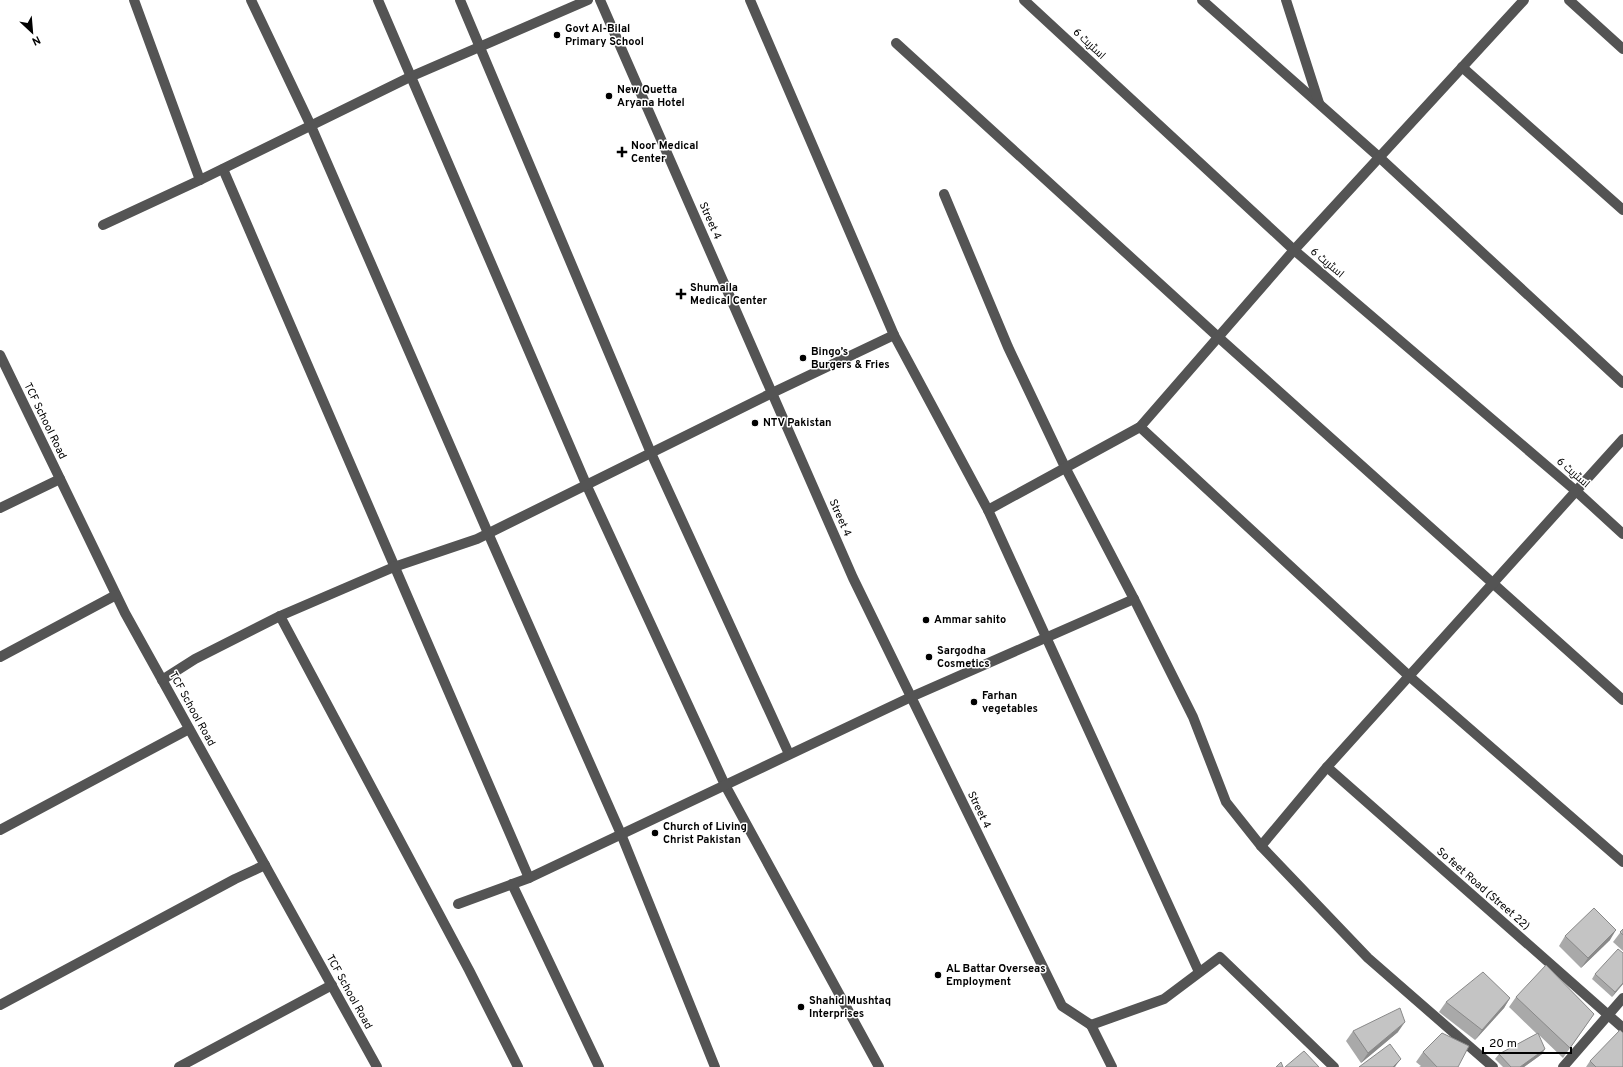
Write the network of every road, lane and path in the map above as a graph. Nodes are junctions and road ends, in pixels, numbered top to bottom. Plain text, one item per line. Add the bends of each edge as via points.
1 (134, 0) edge
2 (251, 0) edge
3 (378, 0) edge
4 (460, 0) edge
5 (588, 0) edge
6 (600, 0) edge
7 (750, 0) edge
8 (1024, 0) edge
9 (1202, 0) edge
10 (1286, 0) edge
11 (1524, 0) edge
12 (1569, 0) edge
13 (896, 43) dead end
14 (480, 47) junction
15 (1623, 49) edge
16 (1462, 67) junction
17 (410, 78) junction
18 (1319, 104) junction
19 (311, 126) junction
20 (1379, 157) junction
21 (223, 169) junction
22 (200, 180) junction
23 (944, 194) dead end
24 (1623, 210) edge
25 (103, 225) dead end
26 (1294, 250) junction
27 (894, 335) junction
28 (1217, 336) junction
29 (0, 355) edge
30 (1623, 383) edge
31 (772, 393) junction
32 (1140, 427) junction
33 (1623, 439) edge
34 (651, 453) junction
35 (1065, 468) junction
36 (60, 479) junction
37 (586, 484) junction
38 (1576, 491) junction
39 (0, 508) edge
40 (988, 510) junction
41 (488, 534) junction
42 (1623, 534) edge
43 (394, 567) junction
44 (1493, 584) junction
45 (116, 595) junction
46 (1134, 598) junction
47 (280, 616) junction
48 (1046, 638) junction
49 (0, 657) edge
50 (1410, 676) junction
51 (162, 680) junction
52 (911, 697) junction
53 (1623, 700) edge
54 (189, 729) junction
55 (789, 754) junction
56 (1327, 767) junction
57 (725, 785) junction
58 (0, 830) edge
59 (621, 834) junction
60 (1261, 846) junction
61 (1623, 862) edge
62 (265, 865) junction
63 (529, 878) junction
64 (512, 884) junction
65 (458, 904) dead end
66 (1199, 972) junction
67 (332, 985) junction
68 (1623, 998) edge
69 (0, 1005) edge
70 (1608, 1015) junction
71 (1091, 1025) junction
72 (1623, 1028) edge
73 (179, 1067) edge
74 (377, 1067) edge
75 (518, 1067) edge
76 (599, 1067) edge
77 (715, 1067) edge
78 (879, 1067) edge
79 (1112, 1067) edge
80 (1334, 1067) edge
81 (1493, 1067) edge
82 (1563, 1067) edge

1 - 22 street
2 - 19 street
3 - 17 street
4 - 14 street
5 - 14 street
6 - 31 street, Street 4
7 - 27 street
8 - 26 street, اسٹریٹ 6
9 - 18 street
10 - 18 street
11 - 16 street
12 - 15 street
13 - 28 street
14 - 17 street
14 - 34 street
16 - 20 street
16 - 24 street
17 - 19 street
17 - 37 street
18 - 20 street
19 - 21 street
19 - 41 street
20 - 26 street
20 - 30 street
21 - 22 street
21 - 43 street
22 - 25 street
23 - 35 street via 1008,347
26 - 28 street
26 - 38 street, اسٹریٹ 6
27 - 31 street
27 - 40 street
28 - 32 street
28 - 44 street
29 - 36 street, TCF School Road
31 - 34 street
31 - 52 street, Street 4 via 853,578
32 - 35 street
32 - 50 street
33 - 38 street
34 - 37 street
34 - 55 street
35 - 40 street
35 - 46 street
36 - 39 street
36 - 45 street, TCF School Road
37 - 41 street
37 - 57 street
38 - 42 street, اسٹریٹ 6
38 - 44 street
40 - 48 street
41 - 43 street
41 - 59 street
43 - 47 street
43 - 63 street
44 - 50 street
44 - 53 street
45 - 49 street
45 - 51 street, TCF School Road
46 - 48 street
46 - 60 street via 1194,717 1226,802
47 - 51 street via 195,659
47 - 75 street
48 - 52 street
48 - 66 street
50 - 56 street
50 - 61 street
51 - 54 street, TCF School Road
52 - 55 street
52 - 71 street, Street 4 via 1062,1006
54 - 58 street
54 - 62 street, TCF School Road
55 - 57 street
56 - 60 street
56 - 70 street, So feet Road (Street 22)
57 - 59 street
57 - 78 street
59 - 63 street
59 - 77 street
60 - 81 street via 1368,958
62 - 67 street, TCF School Road
62 - 69 street
63 - 64 street
64 - 65 street
64 - 76 street
66 - 71 street via 1164,998
66 - 80 street via 1220,957
67 - 73 street
67 - 74 street, TCF School Road
68 - 70 street
70 - 72 street, So feet Road (Street 22)
70 - 82 street
71 - 79 street

